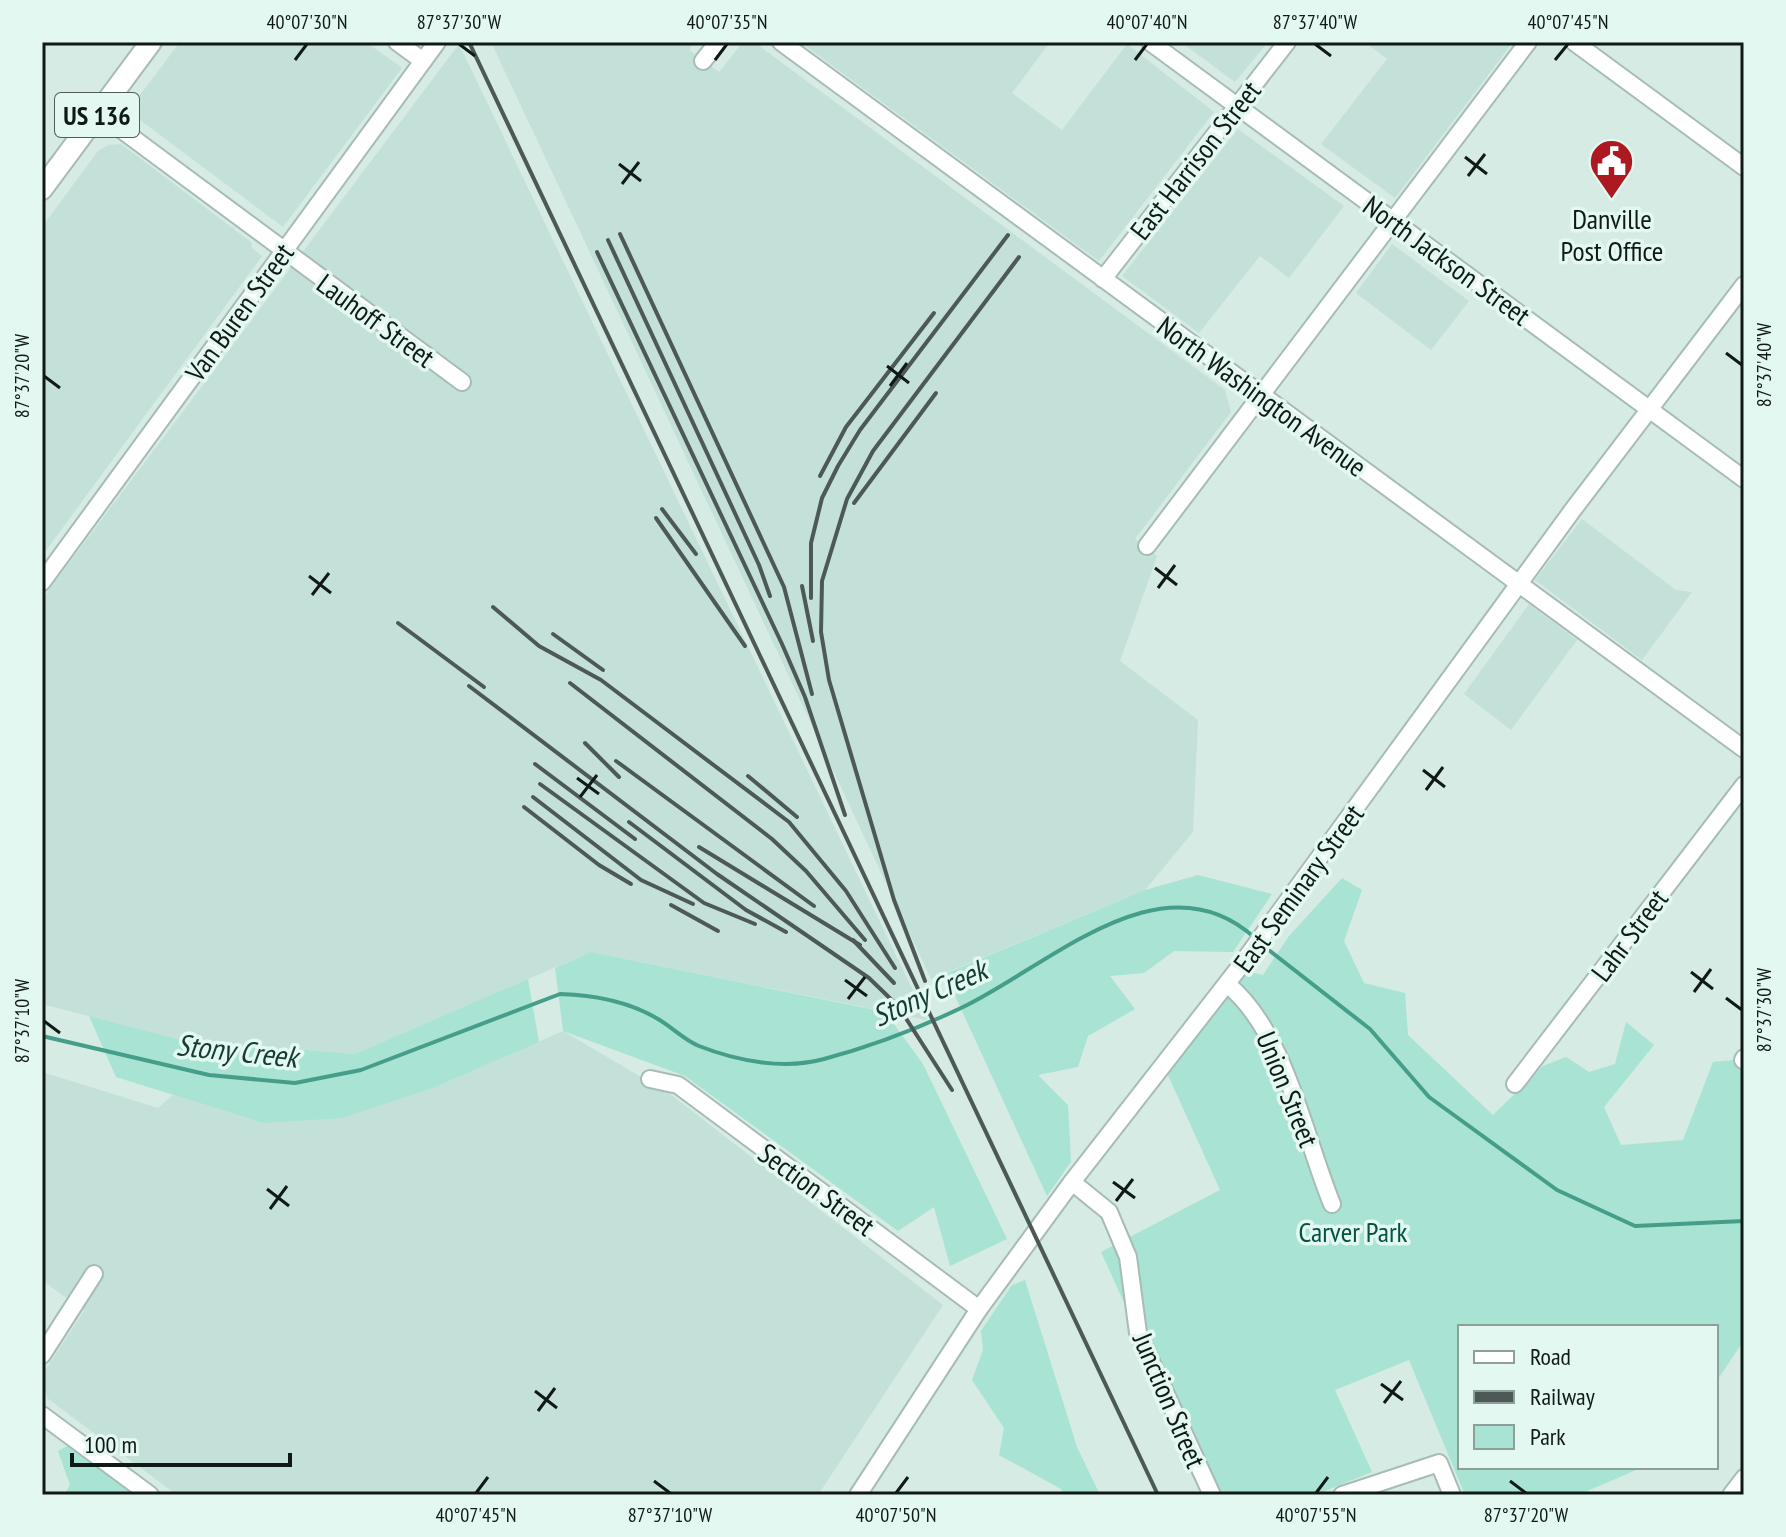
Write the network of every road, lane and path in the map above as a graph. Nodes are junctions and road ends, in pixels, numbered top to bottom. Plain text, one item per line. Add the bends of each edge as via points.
1 (151, 42) edge
2 (397, 42) edge
3 (437, 42) edge
4 (718, 42) edge
5 (781, 42) edge
6 (1150, 42) edge
7 (1287, 42) edge
8 (1528, 42) edge
9 (1574, 42) edge
10 (423, 61) junction
11 (703, 61) dead end
12 (1237, 106) junction
13 (99, 113) junction
14 (1744, 167) edge
15 (42, 189) edge
16 (1393, 221) junction
17 (283, 251) junction
18 (1103, 279) junction
19 (1744, 285) edge
20 (462, 382) dead end
21 (1260, 394) junction
22 (1648, 409) junction
23 (1744, 479) edge
24 (1147, 546) dead end
25 (42, 582) edge
26 (1519, 584) junction
27 (1744, 749) edge
28 (1744, 785) edge
29 (1227, 984) junction
30 (650, 1079) dead end
31 (1515, 1084) dead end
32 (1072, 1182) junction
33 (1332, 1204) dead end
34 (94, 1274) dead end
35 (979, 1309) junction
36 (42, 1355) edge
37 (42, 1415) edge
38 (1744, 1478) edge
39 (150, 1495) edge
40 (858, 1495) edge
41 (1212, 1495) edge
42 (1342, 1495) edge
43 (1452, 1495) edge
44 (1731, 1495) edge

1 - 13 main road, US 136
2 - 10 street
3 - 10 street, Van Buren Street
4 - 11 street
5 - 18 street, North Washington Avenue
6 - 12 street, North Jackson Street
7 - 12 street, East Harrison Street
8 - 16 street
9 - 14 street
10 - 17 street, Van Buren Street
12 - 16 street, North Jackson Street
12 - 18 street, East Harrison Street
13 - 15 main road, US 136
13 - 17 street, Lauhoff Street
16 - 21 street
16 - 22 street, North Jackson Street
17 - 20 street, Lauhoff Street
17 - 25 street, Van Buren Street
18 - 21 street, North Washington Avenue
19 - 22 street, East Seminary Street
21 - 24 street
21 - 26 street, North Washington Avenue
22 - 23 street, North Jackson Street
22 - 26 street, East Seminary Street
26 - 27 street, North Washington Avenue
26 - 29 street, East Seminary Street
28 - 31 street, Lahr Street
29 - 32 street, East Seminary Street
29 - 33 street, Union Street via 1269,1034
30 - 35 street, Section Street via 678,1085
32 - 35 street, East Seminary Street
32 - 41 street, Junction Street via 1109,1212 1128,1257 1138,1333
34 - 36 street
35 - 40 street, East Seminary Street
37 - 39 street
38 - 44 street
42 - 43 street via 1439,1463

